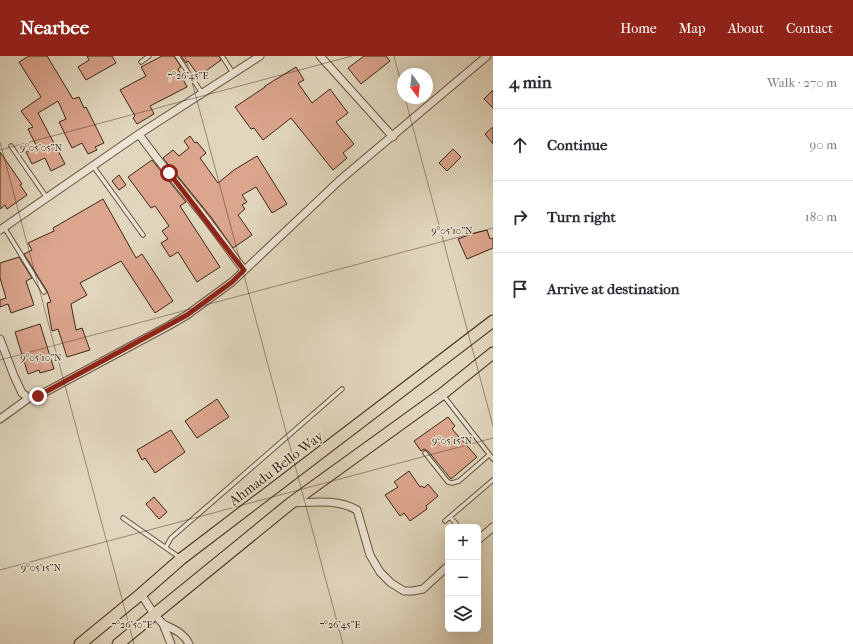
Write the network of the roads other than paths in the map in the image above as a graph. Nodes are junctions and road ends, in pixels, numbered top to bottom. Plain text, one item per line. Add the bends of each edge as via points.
1 (149, 56) edge
2 (177, 56) edge
3 (222, 56) edge
4 (260, 56) edge
5 (320, 56) edge
6 (487, 56) edge
7 (140, 62) dead end
8 (233, 73) junction
9 (202, 93) junction
10 (139, 134) junction
11 (393, 137) junction
12 (11, 146) dead end
13 (93, 166) junction
14 (47, 198) junction
15 (2, 228) edge
16 (144, 235) dead end
17 (244, 270) junction
18 (44, 292) dead end
19 (493, 321) edge
20 (0, 339) edge
21 (493, 353) edge
22 (342, 389) dead end
23 (442, 394) junction
24 (29, 398) junction
25 (0, 419) edge
26 (425, 453) dead end
27 (490, 455) junction
28 (493, 459) edge
29 (493, 480) edge
30 (290, 503) junction
31 (450, 517) junction
32 (123, 518) dead end
33 (445, 521) dead end
34 (456, 524) edge
35 (493, 527) edge
36 (481, 537) edge
37 (166, 547) junction
38 (181, 559) junction
39 (445, 569) edge
40 (141, 594) junction
41 (154, 614) junction
42 (163, 624) junction
43 (80, 644) edge
44 (118, 644) edge
45 (171, 644) edge
46 (189, 644) edge

1 - 7 lane
2 - 9 lane
3 - 8 lane
4 - 8 street
5 - 11 street
6 - 11 street
8 - 9 street
9 - 10 street
10 - 13 street
10 - 17 street
11 - 17 street via 340,180
12 - 14 lane
13 - 14 street
13 - 16 lane
14 - 15 street
15 - 18 lane
17 - 24 street via 187,315 38,396
19 - 38 main road, Ahmadu Bello Way
20 - 24 street via 22,394
21 - 23 main road
22 - 37 lane via 171,538
23 - 27 lane
23 - 30 main road
24 - 25 street
26 - 27 lane via 448,482 452,483
27 - 28 lane
29 - 31 lane
30 - 39 street via 324,501 348,505 357,510 370,555 380,572 404,591 423,589
30 - 41 main road
31 - 33 lane
31 - 34 lane
32 - 37 lane
35 - 36 street
37 - 38 lane
38 - 40 main road, Ahmadu Bello Way
40 - 41 street
40 - 43 main road, Ahmadu Bello Way
41 - 42 street
41 - 44 main road
42 - 45 street
42 - 46 street via 179,632

